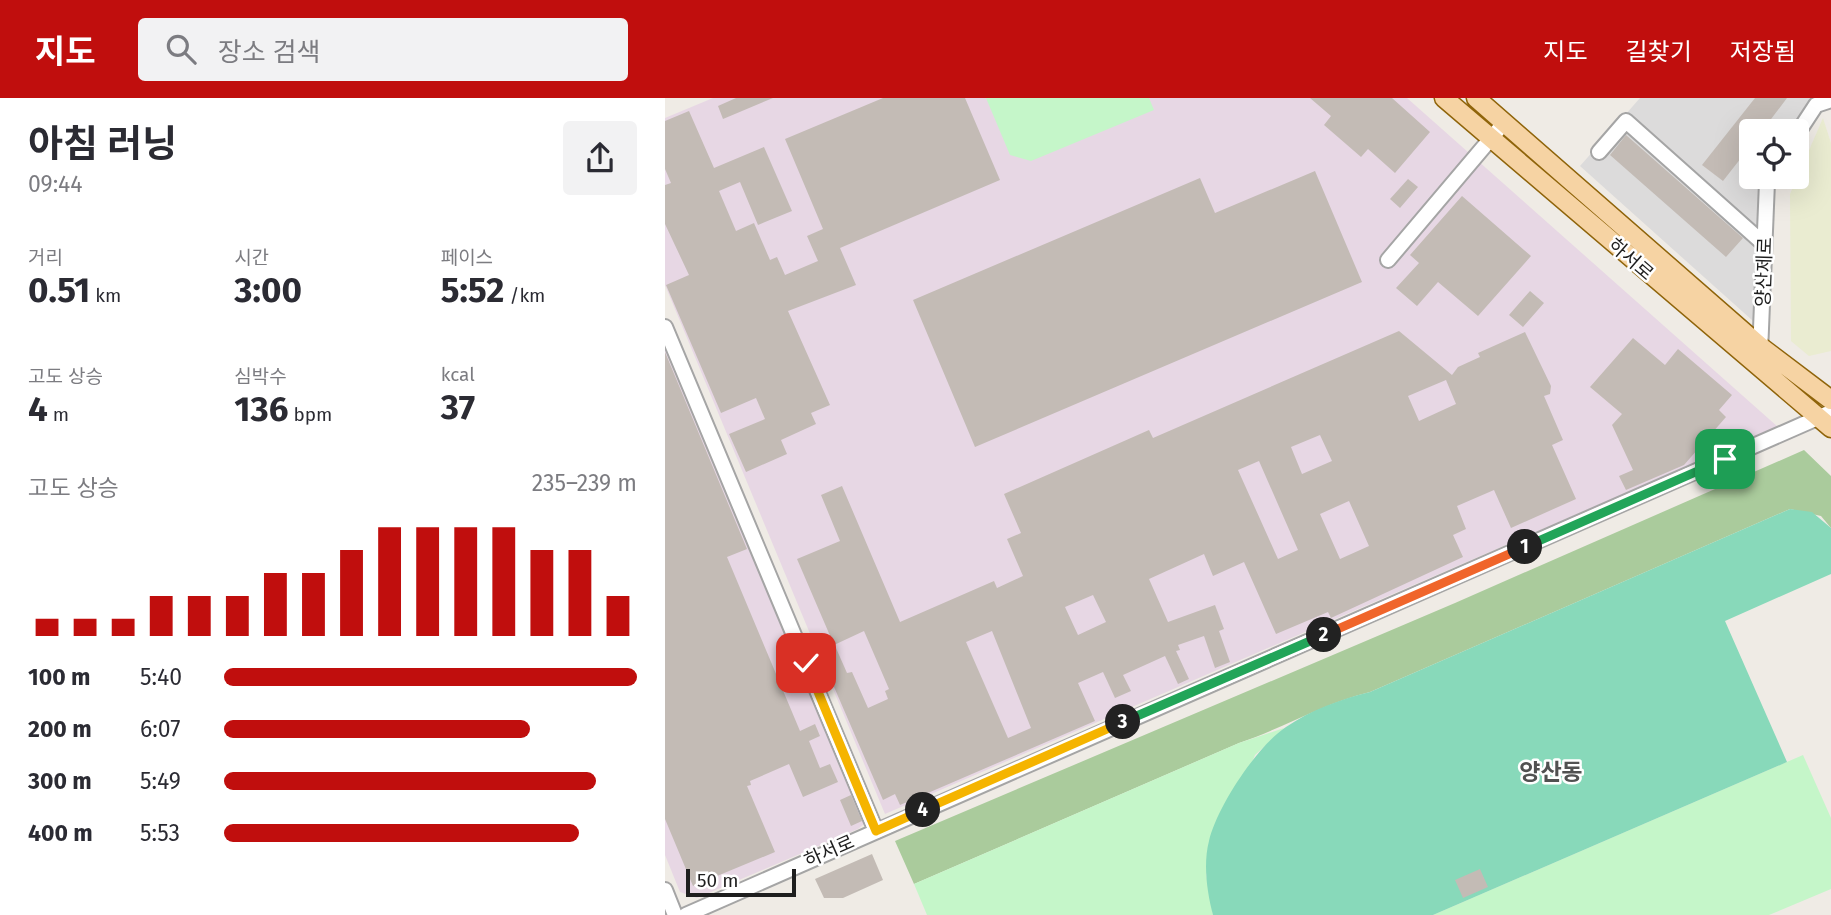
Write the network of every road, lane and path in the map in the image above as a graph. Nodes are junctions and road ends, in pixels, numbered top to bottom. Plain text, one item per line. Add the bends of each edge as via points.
1 (1444, 98) edge
2 (1476, 98) edge
3 (1831, 100) edge
4 (1807, 119) edge
5 (1504, 123) junction
6 (1491, 138) junction
7 (1599, 152) dead end
8 (1767, 189) edge
9 (1765, 244) junction
10 (1388, 260) dead end
11 (665, 327) edge
12 (1761, 347) junction
13 (1757, 368) junction
14 (1831, 400) edge
15 (1827, 419) edge
16 (876, 831) junction
17 (665, 890) edge
18 (675, 915) edge
19 (686, 915) edge

1 - 6 main road, 하서로
2 - 5 main road, 하서로
3 - 4 street via 1816,105
5 - 6 street
5 - 12 main road, 하서로
6 - 10 street
6 - 13 main road, 하서로
7 - 9 street via 1626,121
8 - 9 street, 양산제로
9 - 12 street, 양산제로
11 - 16 street
12 - 13 street, 양산제로
12 - 14 main road, 하서로
13 - 15 main road, 하서로
15 - 16 street, 하서로
16 - 19 street, 하서로
17 - 18 street

